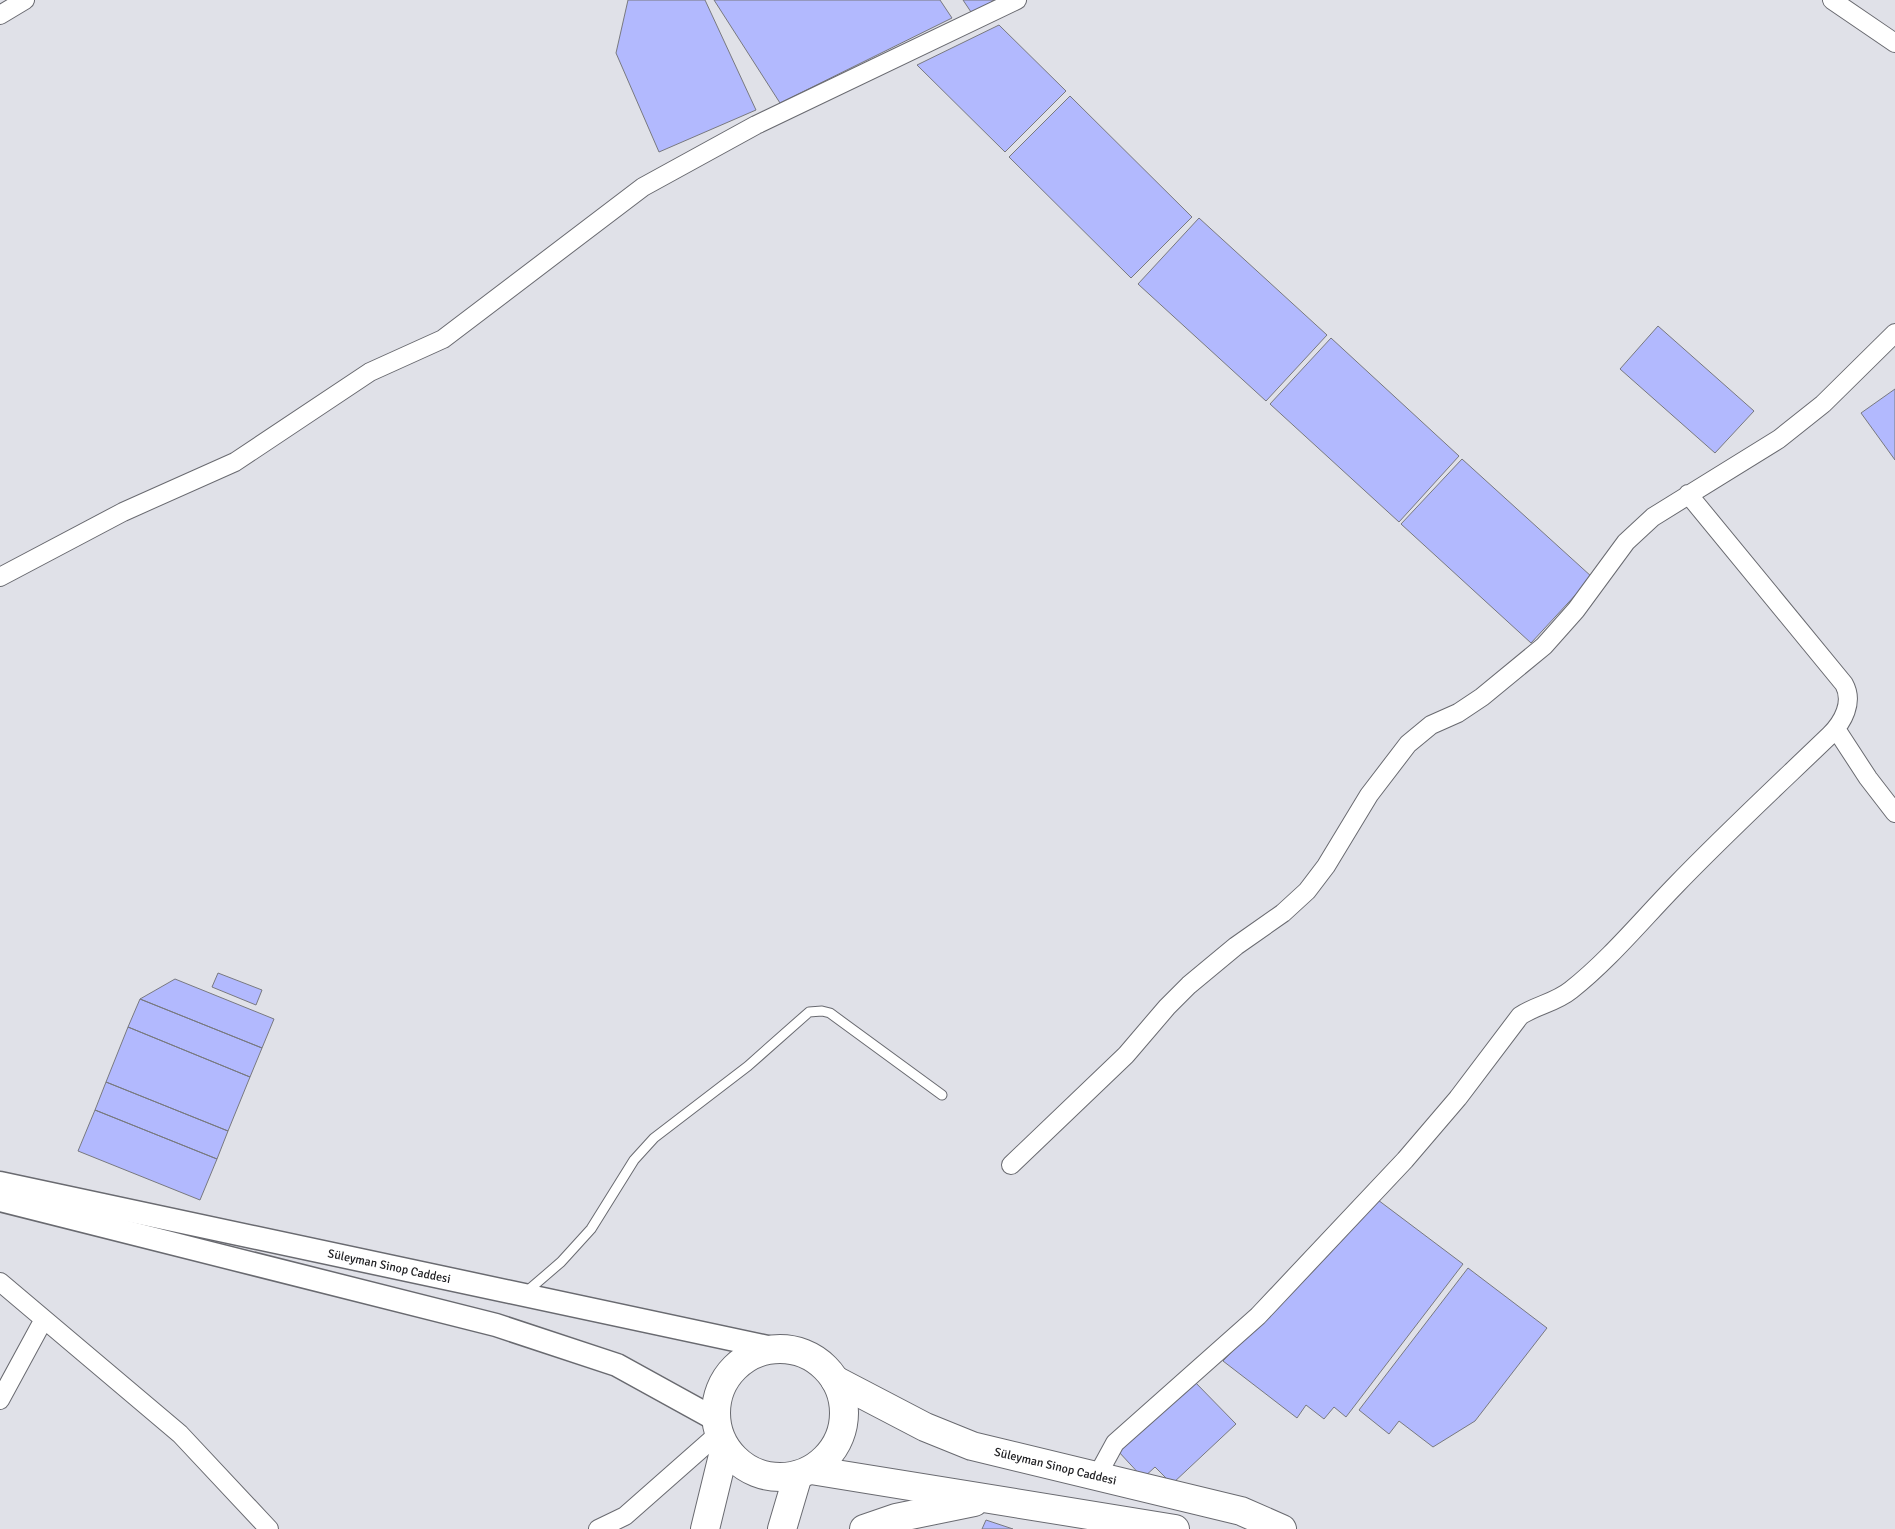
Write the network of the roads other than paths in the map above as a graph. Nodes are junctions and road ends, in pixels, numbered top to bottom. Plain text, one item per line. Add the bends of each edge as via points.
1 (24, 0) edge
2 (1017, 0) edge
3 (1832, 0) edge
4 (0, 15) edge
5 (1895, 43) edge
6 (1895, 334) edge
7 (1688, 494) junction
8 (0, 577) edge
9 (1836, 729) junction
10 (1895, 813) edge
11 (942, 1095) dead end
12 (1010, 1165) dead end
13 (0, 1183) edge
14 (0, 1200) edge
15 (0, 1282) edge
16 (525, 1294) junction
17 (44, 1320) junction
18 (777, 1349) junction
19 (836, 1380) junction
20 (0, 1400) edge
21 (720, 1433) junction
22 (805, 1472) junction
23 (1098, 1476) junction
24 (990, 1499) junction
25 (269, 1529) edge
26 (598, 1529) edge
27 (705, 1529) edge
28 (782, 1529) edge
29 (864, 1529) edge
30 (1175, 1529) edge
31 (1282, 1529) edge

1 - 4 street
2 - 8 street via 756,125 644,187 442,339 370,372 235,462 123,512
3 - 5 street
6 - 7 street via 1802,422 1755,456
7 - 9 street via 1844,684 1847,704
7 - 12 street via 1653,517 1626,542 1576,610 1525,663 1482,696 1431,726 1408,744 1369,795 1307,891 1284,913 1236,946 1189,985 1126,1055
9 - 10 street
9 - 23 street via 1570,991 1520,1016 1458,1098 1405,1160 1258,1316 1115,1443
11 - 16 lane via 830,1013 809,1012 748,1066 654,1138 634,1160 591,1229
13 - 16 street, Süleyman Sinop Caddesi
14 - 21 street via 496,1325 617,1365
15 - 17 street
16 - 18 street, Süleyman Sinop Caddesi
17 - 20 street
17 - 25 street via 180,1434
18 - 19 main road via 795,1350 811,1357
18 - 21 main road via 744,1359 731,1370 721,1385 716,1402
19 - 22 main road via 843,1405 842,1430 825,1460
19 - 23 main road, Süleyman Sinop Caddesi via 925,1427 972,1446
21 - 22 main road via 734,1458 757,1473 771,1477
21 - 26 street via 625,1516
21 - 27 main road
22 - 24 main road
22 - 28 main road
23 - 31 main road, Süleyman Sinop Caddesi via 1241,1511
24 - 29 main road via 896,1518
24 - 30 main road

